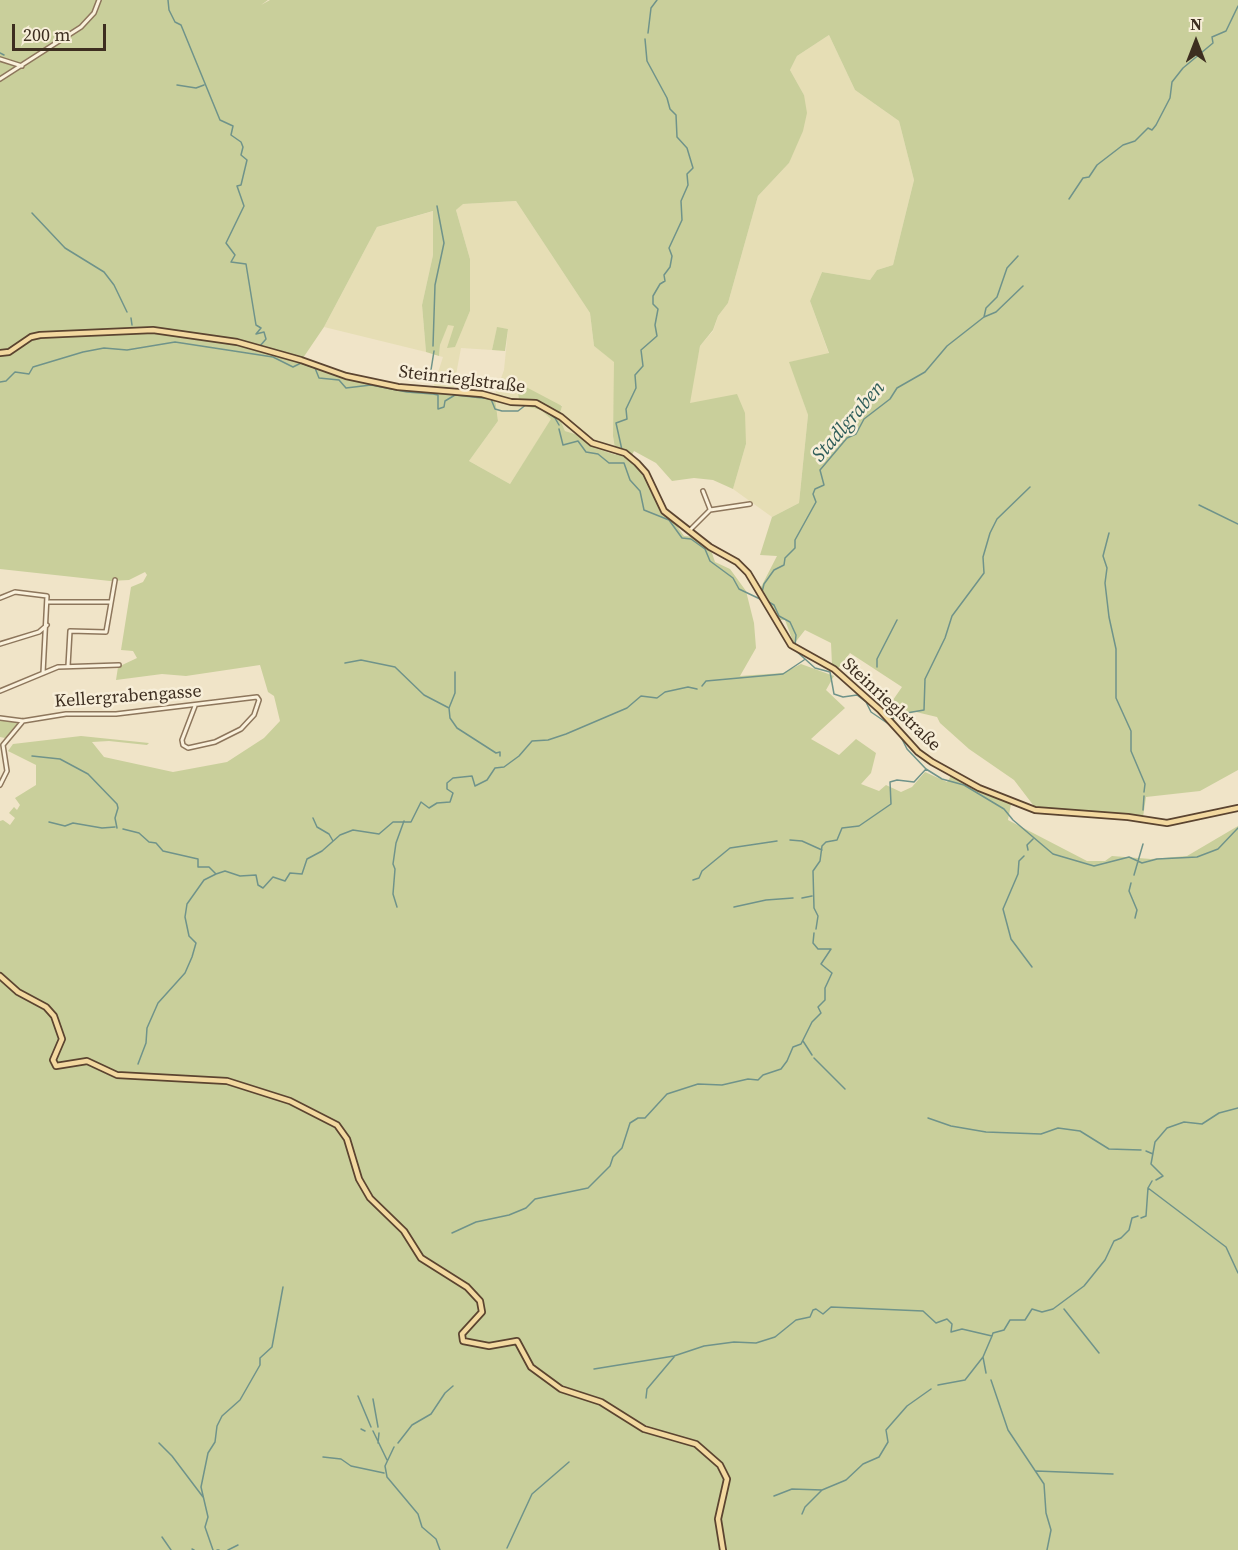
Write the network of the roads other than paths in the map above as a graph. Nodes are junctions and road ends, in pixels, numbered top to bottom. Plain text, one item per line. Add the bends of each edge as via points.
1 (99, 0) edge
2 (0, 59) edge
3 (22, 66) junction
4 (0, 79) edge
5 (0, 353) edge
6 (703, 491) dead end
7 (750, 504) dead end
8 (710, 510) junction
9 (689, 531) junction
10 (115, 580) dead end
11 (0, 598) edge
12 (49, 602) junction
13 (111, 602) junction
14 (47, 625) junction
15 (39, 632) junction
16 (46, 637) junction
17 (0, 644) edge
18 (119, 665) dead end
19 (68, 666) junction
20 (44, 673) junction
21 (0, 691) edge
22 (195, 706) junction
23 (0, 718) edge
24 (23, 721) junction
25 (0, 785) edge
26 (1238, 808) edge
27 (0, 976) edge
28 (723, 1550) edge

1 - 3 street via 94,13 81,27
2 - 3 street
3 - 4 street
5 - 9 main road, Steinrieglstraße via 40,335 135,329 226,340 398,387 536,403 558,414 594,444 632,457 646,473 662,509
6 - 8 street
7 - 8 street
8 - 9 street
9 - 26 main road, Steinrieglstraße via 741,565 752,577 763,601 795,648 834,669 884,714 923,757 973,785 1025,807 1160,823
10 - 13 street
11 - 12 street via 15,592 44,594
12 - 13 street
12 - 14 street
13 - 19 street via 106,632 70,631
14 - 15 street
14 - 16 street
15 - 16 street
15 - 17 street
16 - 20 street
18 - 19 street
19 - 20 street
20 - 21 street
22 - 22 street, Kellergrabengasse via 259,698 254,715 241,729 216,742 188,748 182,740
22 - 24 street, Kellergrabengasse via 116,714 66,714
23 - 24 street, Kellergrabengasse
24 - 25 street via 4,743 7,771
27 - 28 main road via 53,1014 62,1037 53,1060 55,1065 87,1061 114,1075 227,1081 297,1104 338,1125 370,1198 404,1231 423,1260 467,1287 480,1301 482,1313 463,1332 463,1341 489,1346 517,1341 532,1369 561,1389 598,1400 644,1429 696,1444 720,1465 727,1482 718,1519

